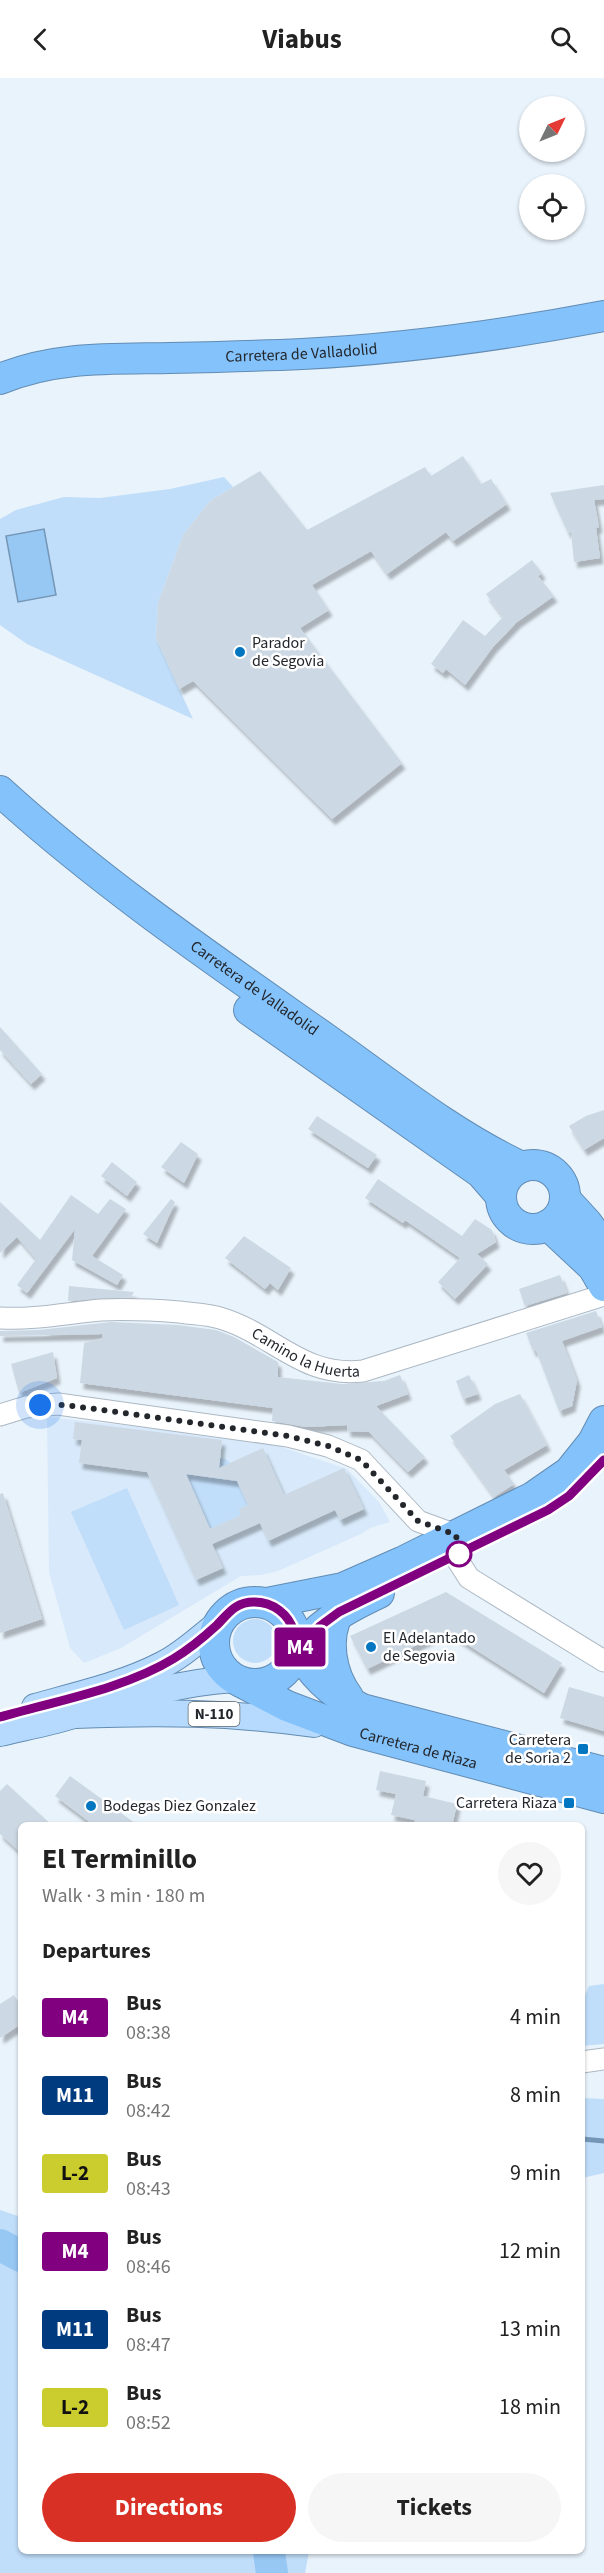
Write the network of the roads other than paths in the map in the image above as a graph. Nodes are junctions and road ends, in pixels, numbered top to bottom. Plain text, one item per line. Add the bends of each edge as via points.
1 (604, 297) edge
2 (604, 316) edge
3 (0, 358) edge
4 (0, 379) edge
5 (0, 791) edge
6 (0, 817) edge
7 (522, 1167) junction
8 (501, 1196) junction
9 (565, 1199) junction
10 (548, 1225) junction
11 (604, 1247) edge
12 (604, 1286) edge
13 (604, 1295) edge
14 (0, 1317) edge
15 (0, 1415) edge
16 (604, 1420) edge
17 (604, 1460) edge
18 (418, 1521) junction
19 (456, 1546) junction
20 (412, 1557) junction
21 (267, 1604) junction
22 (339, 1612) junction
23 (218, 1624) junction
24 (296, 1651) junction
25 (604, 1661) edge
26 (238, 1680) junction
27 (75, 1715) junction
28 (0, 1716) edge
29 (357, 1720) junction
30 (0, 1734) edge
31 (604, 1772) edge
32 (604, 1798) edge
33 (604, 2059) edge
34 (585, 2061) edge

1 - 3 highway, Carretera de Valladolid via 463,321 382,330 308,336 112,339 46,346
2 - 4 highway, Carretera de Valladolid via 523,331 364,350 90,359 28,368
5 - 7 highway, Carretera de Valladolid via 206,954 445,1122 490,1152
6 - 8 highway, Carretera de Valladolid via 232,998 481,1173
7 - 8 highway via 507,1178
7 - 9 highway via 532,1165 552,1171 564,1188
8 - 10 highway via 506,1214 520,1226
9 - 10 highway via 557,1219
9 - 11 highway
10 - 12 highway via 593,1267
13 - 14 street, Camino la Huerta via 347,1373 304,1362 252,1332 206,1315 147,1309
15 - 18 street via 26,1407 58,1404 309,1440 361,1460
16 - 19 highway via 594,1442 556,1483
17 - 19 highway via 569,1496 548,1510
18 - 19 street
18 - 20 street
19 - 20 highway
19 - 22 highway
19 - 25 street via 469,1578
20 - 21 highway via 344,1588
21 - 23 highway via 242,1604 230,1610
21 - 24 highway via 288,1619
22 - 24 highway
22 - 29 highway via 331,1645 334,1671
23 - 26 highway via 216,1655 221,1666
23 - 28 main road via 161,1666 94,1690
24 - 26 highway via 285,1670 268,1681 255,1684
24 - 29 highway, Carretera de Riaza / N-110
26 - 27 main road via 178,1686 117,1700
26 - 29 highway, Carretera de Riaza / N-110 via 287,1706
27 - 29 main road, N-110 via 177,1712
27 - 30 main road
29 - 31 highway, Carretera de Riaza / N-110
29 - 32 highway, Carretera de Riaza / N-110
33 - 34 street

